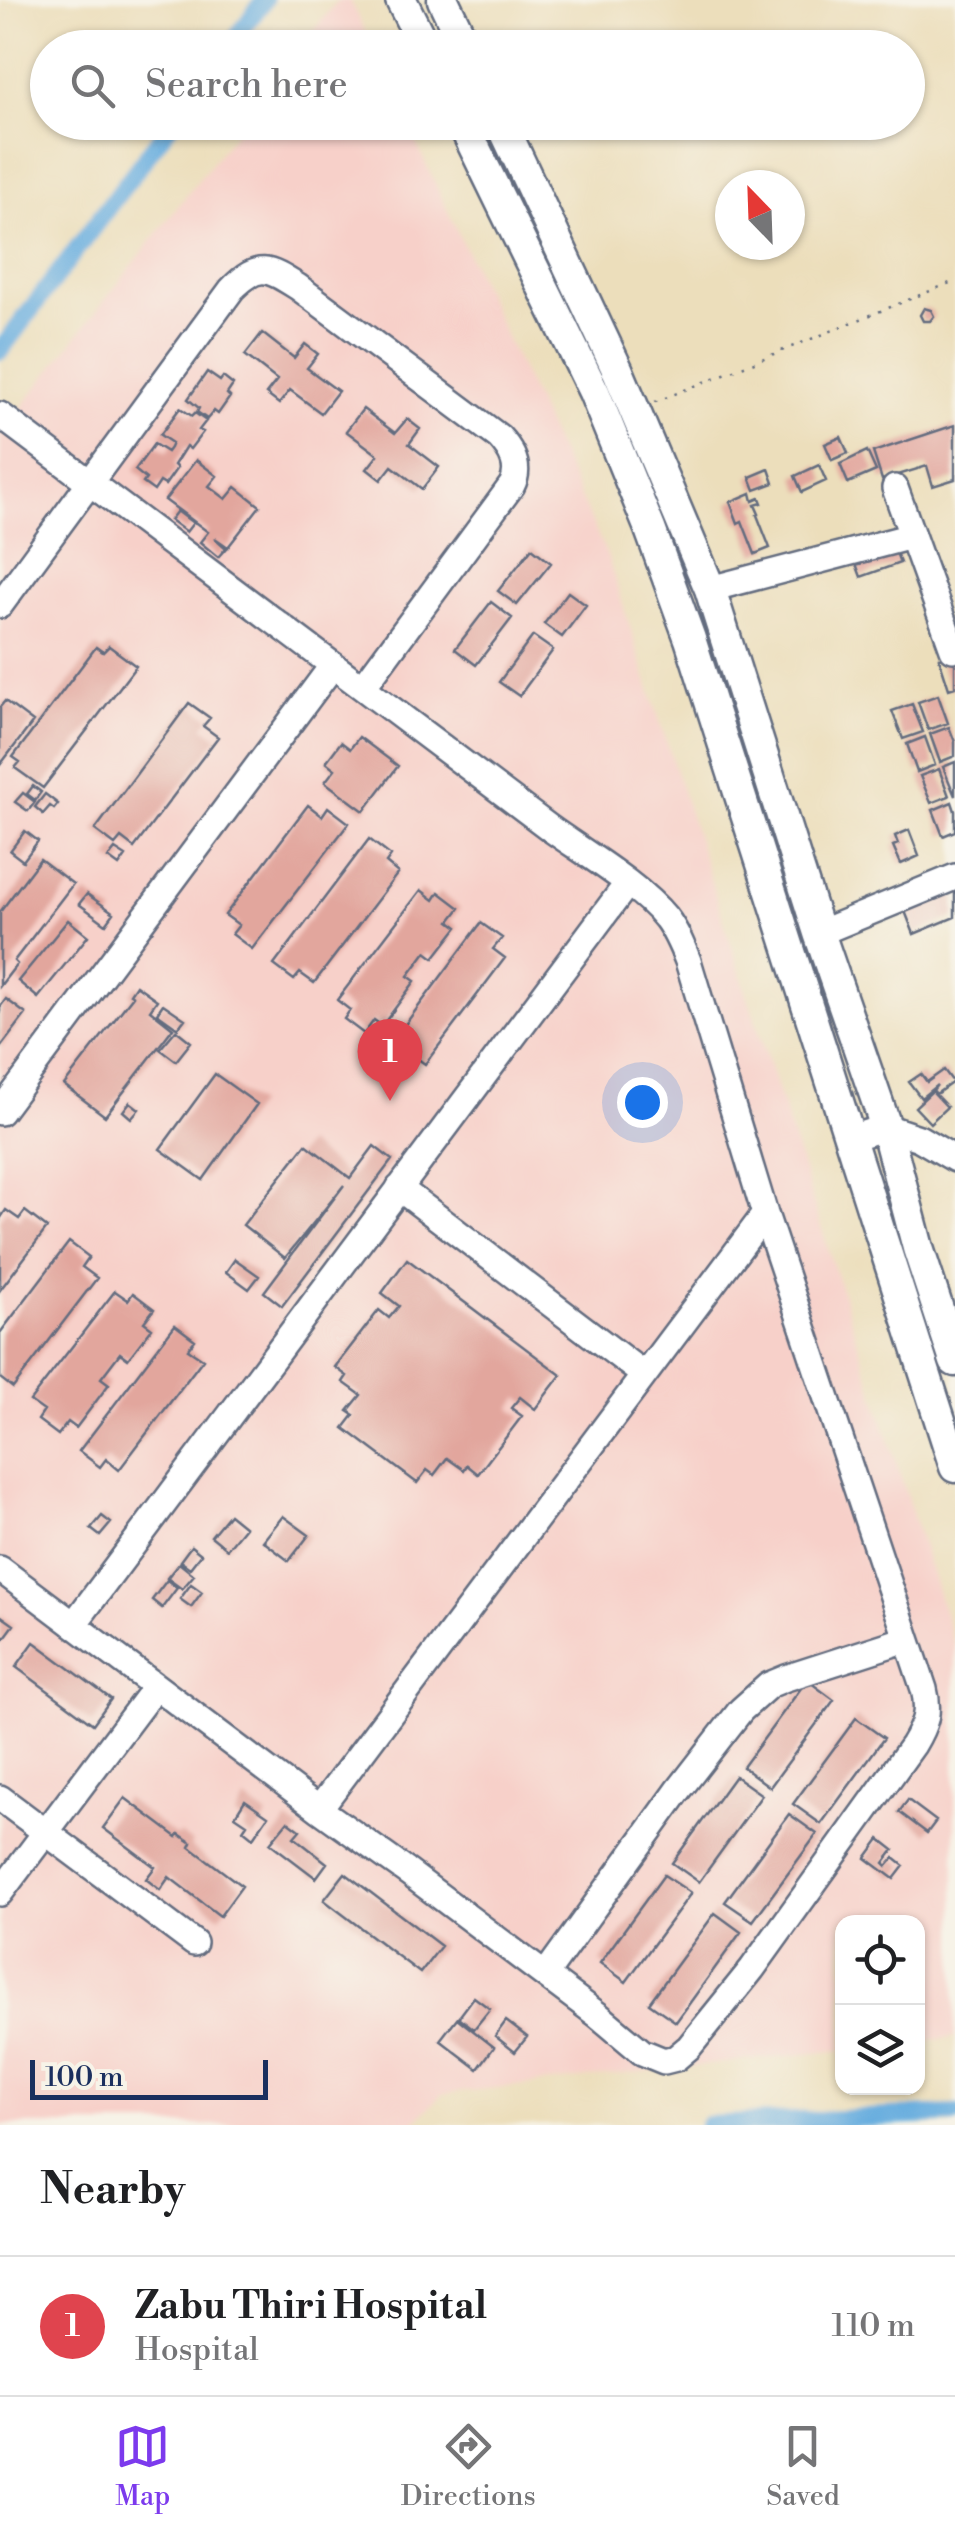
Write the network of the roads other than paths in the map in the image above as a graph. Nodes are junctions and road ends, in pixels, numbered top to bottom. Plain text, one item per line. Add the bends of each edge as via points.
1 (402, 0) edge
2 (443, 0) edge
3 (416, 30) edge
4 (457, 30) edge
5 (471, 140) edge
6 (509, 140) edge
7 (0, 415) edge
8 (90, 485) junction
9 (895, 488) dead end
10 (912, 536) junction
11 (710, 589) junction
12 (0, 605) edge
13 (953, 649) edge
14 (333, 664) junction
15 (362, 687) junction
16 (955, 877) edge
17 (627, 884) junction
18 (818, 934) junction
19 (0, 1112) edge
20 (886, 1127) junction
21 (851, 1138) junction
22 (955, 1159) edge
23 (399, 1188) junction
24 (765, 1214) junction
25 (955, 1361) edge
26 (643, 1374) junction
27 (955, 1467) edge
28 (0, 1570) edge
29 (74, 1624) junction
30 (907, 1639) junction
31 (154, 1687) junction
32 (0, 1798) edge
33 (320, 1809) junction
34 (46, 1832) junction
35 (0, 1893) edge
36 (194, 1943) dead end
37 (545, 1975) junction

1 - 3 main road
2 - 4 main road
5 - 21 main road via 594,392 650,529
6 - 11 main road
7 - 8 street
8 - 12 street
8 - 14 street
8 - 15 street via 243,278 269,270 298,286 499,438 516,468 512,485
9 - 10 street
10 - 11 street
10 - 13 street
11 - 18 main road
14 - 15 street
14 - 19 street
15 - 17 street
16 - 18 street
17 - 23 street
17 - 24 street via 665,917 682,944
18 - 20 main road
20 - 21 street
20 - 22 street
20 - 25 main road
21 - 27 main road
23 - 26 street
23 - 29 street
24 - 26 street
24 - 30 street
26 - 33 street
28 - 29 street
29 - 31 street
30 - 37 street via 786,1678 756,1695
30 - 37 street via 928,1704 926,1723 752,1969 682,2054 664,2061 642,2052
31 - 33 street
31 - 34 street
32 - 34 street
33 - 37 street
34 - 35 street
34 - 36 street

